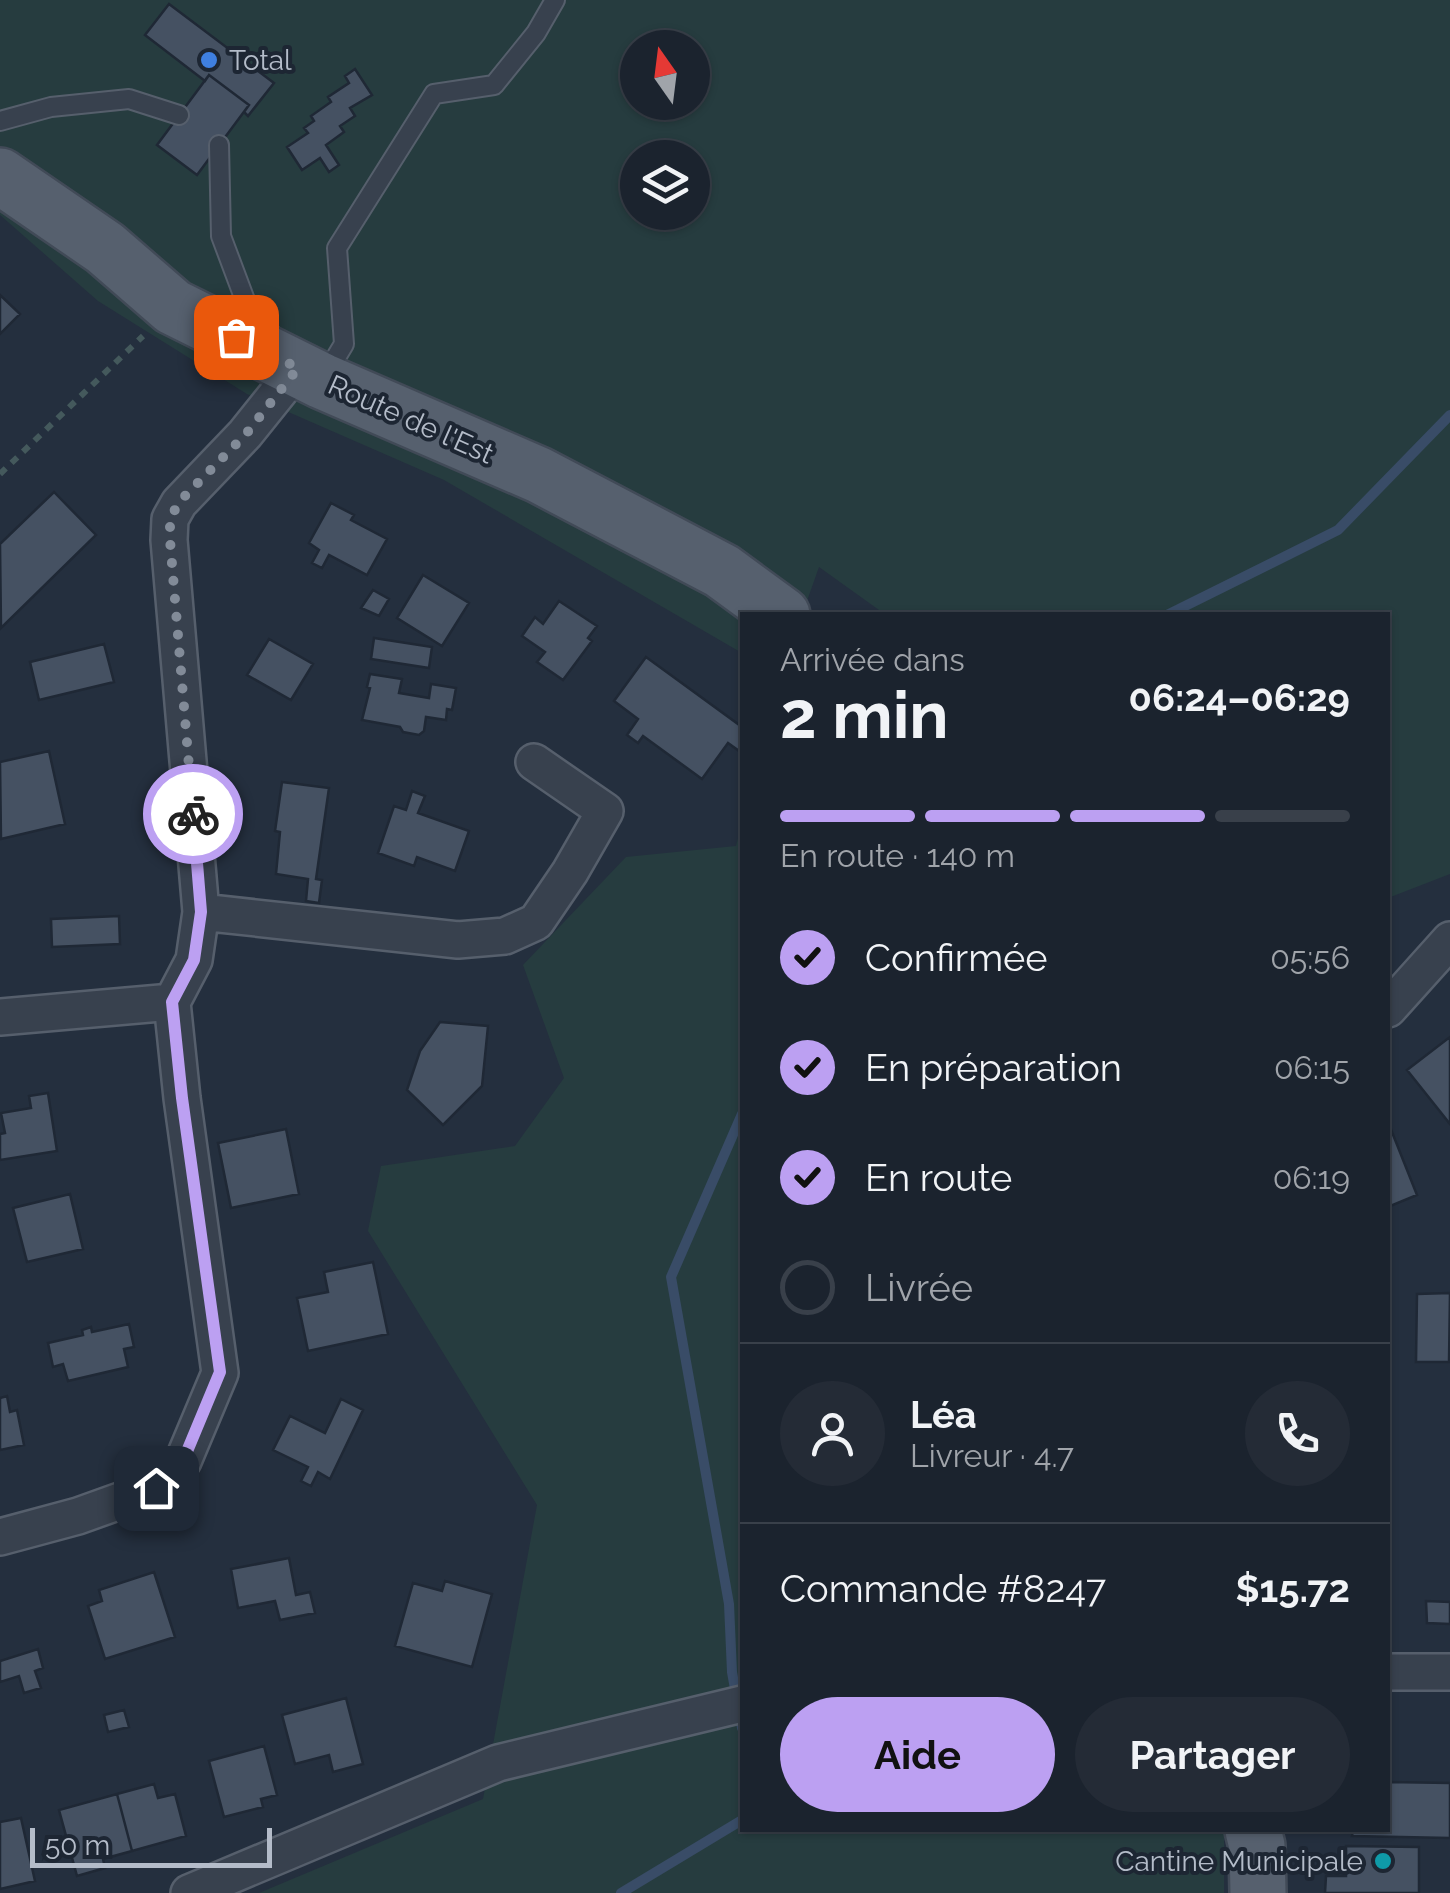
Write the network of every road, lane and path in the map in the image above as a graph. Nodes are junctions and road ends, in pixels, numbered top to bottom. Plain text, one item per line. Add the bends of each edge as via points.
1 (555, 0) edge
2 (179, 116) dead end
3 (0, 121) edge
4 (220, 145) dead end
5 (0, 176) edge
6 (174, 306) junction
7 (310, 374) junction
8 (0, 474) edge
9 (778, 612) edge
10 (534, 762) dead end
11 (201, 912) junction
12 (1450, 940) edge
13 (172, 1002) junction
14 (1390, 1007) edge
15 (0, 1017) edge
16 (0, 1537) edge
17 (1390, 1672) edge
18 (1450, 1672) edge
19 (740, 1704) edge
20 (1238, 1832) edge
21 (1253, 1832) edge
22 (189, 1893) edge
23 (1236, 1893) edge
24 (1258, 1893) edge

1 - 7 lane via 494,85 434,94 337,248 344,344
2 - 3 lane via 129,99 52,107
4 - 7 lane via 222,236 245,300
5 - 6 main road, Route de l'Est via 105,248
6 - 7 main road, Route de l'Est
6 - 8 path
7 - 9 main road, Route de l'Est via 556,484 722,571
7 - 11 street via 179,502 170,519
10 - 11 street via 605,811 536,922 504,936 458,940
11 - 13 street via 194,960
12 - 14 street
13 - 15 street
13 - 16 street via 220,1372 183,1461 156,1488
17 - 18 street
19 - 22 street via 498,1763
20 - 23 main road
21 - 24 main road

